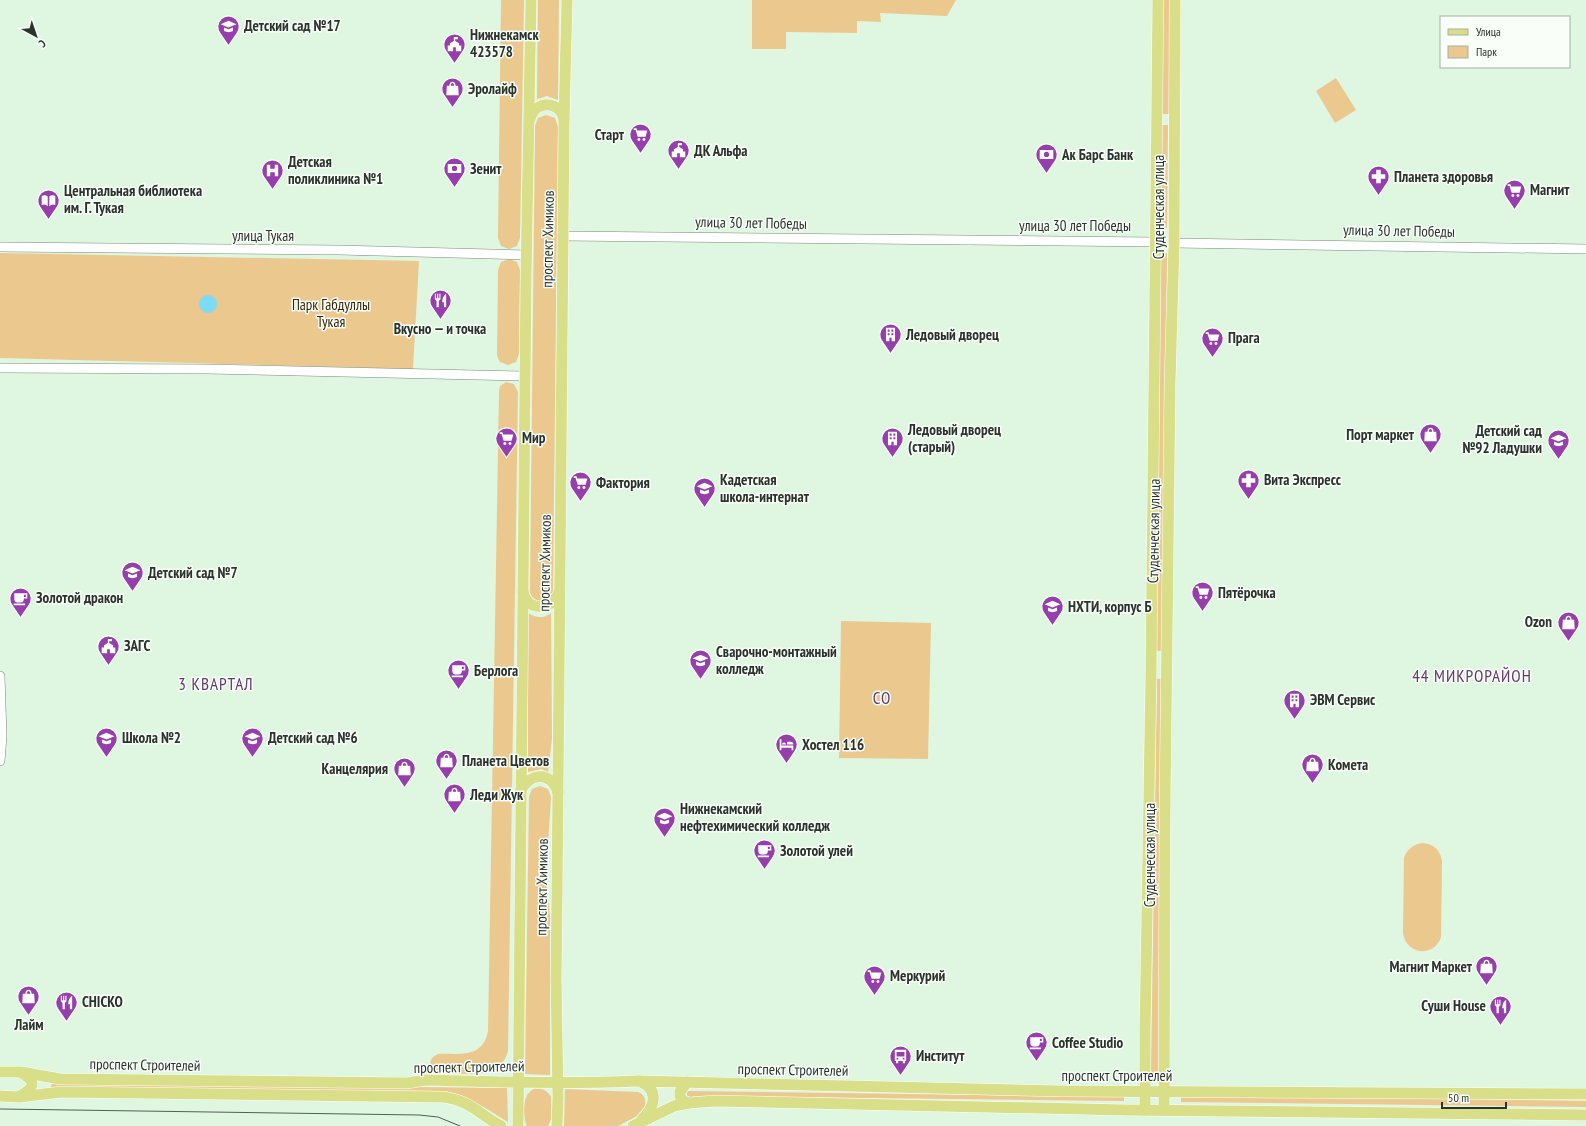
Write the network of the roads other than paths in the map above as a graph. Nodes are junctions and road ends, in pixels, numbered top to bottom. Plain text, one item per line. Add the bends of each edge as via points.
1 (531, 0) edge
2 (567, 0) edge
3 (1158, 0) edge
4 (1175, 0) edge
5 (1173, 112) junction
6 (1156, 114) junction
7 (564, 121) junction
8 (530, 122) junction
9 (563, 236) junction
10 (1155, 242) junction
11 (1174, 243) junction
12 (0, 247) edge
13 (1586, 249) edge
14 (527, 255) junction
15 (0, 368) edge
16 (525, 376) junction
17 (523, 589) junction
18 (560, 589) junction
19 (1167, 655) junction
20 (1152, 657) junction
21 (1168, 673) junction
22 (1151, 675) junction
23 (0, 676) edge
24 (0, 761) edge
25 (520, 792) junction
26 (559, 793) junction
27 (0, 1072) edge
28 (21, 1072) junction
29 (557, 1081) junction
30 (637, 1081) junction
31 (518, 1082) junction
32 (687, 1082) junction
33 (1164, 1091) junction
34 (1145, 1092) junction
35 (1586, 1094) edge
36 (0, 1096) edge
37 (19, 1097) junction
38 (688, 1103) junction
39 (1145, 1110) junction
40 (1164, 1110) junction
41 (1586, 1115) edge
42 (635, 1125) edge
43 (501, 1126) edge
44 (518, 1126) edge
45 (557, 1126) edge

1 - 8 main road, проспект Химиков
2 - 7 main road, проспект Химиков
3 - 6 main road, Студенческая улица
4 - 5 main road, Студенческая улица
5 - 6 main road via 1166,120 1161,120
5 - 11 main road, Студенческая улица
6 - 10 main road, Студенческая улица
7 - 8 main road via 559,109 547,104 534,109
7 - 9 main road, проспект Химиков
8 - 14 main road, проспект Химиков
9 - 10 street, улица 30 лет Победы
9 - 18 main road, проспект Химиков
10 - 11 main road, улица 30 лет Победы
10 - 20 main road, Студенческая улица
11 - 13 street, улица 30 лет Победы
11 - 19 main road, Студенческая улица
12 - 14 street, улица Тукая via 346,250
14 - 16 main road, проспект Химиков
15 - 16 street via 206,369
16 - 17 main road, проспект Химиков
17 - 18 main road via 528,602 541,607 554,602
17 - 25 main road, проспект Химиков
18 - 26 main road, проспект Химиков
19 - 20 main road via 1162,660
19 - 21 main road, Студенческая улица
20 - 22 main road, Студенческая улица
21 - 22 main road via 1163,671
21 - 33 main road, Студенческая улица
22 - 34 main road, Студенческая улица
23 - 24 street
25 - 26 main road via 526,782 540,777 553,782
25 - 31 main road, проспект Химиков
26 - 29 main road, проспект Химиков
27 - 28 main road, проспект Строителей
28 - 31 main road, проспект Строителей via 60,1079
28 - 37 main road via 30,1078 32,1088
29 - 30 main road, проспект Строителей
29 - 31 main road, проспект Строителей
29 - 45 main road, проспект Химиков
30 - 32 main road, проспект Строителей
30 - 42 main road via 649,1088 653,1098 651,1109
31 - 44 main road, проспект Химиков
32 - 34 main road, проспект Строителей
32 - 38 main road via 680,1096
33 - 34 main road, проспект Строителей
33 - 35 main road, проспект Строителей
33 - 40 main road, Студенческая улица
34 - 39 main road, Студенческая улица
36 - 37 main road, проспект Строителей
37 - 43 main road, проспект Строителей via 61,1092 443,1097 462,1101
38 - 39 main road via 714,1101
38 - 42 main road via 674,1106
39 - 40 main road
40 - 41 main road

